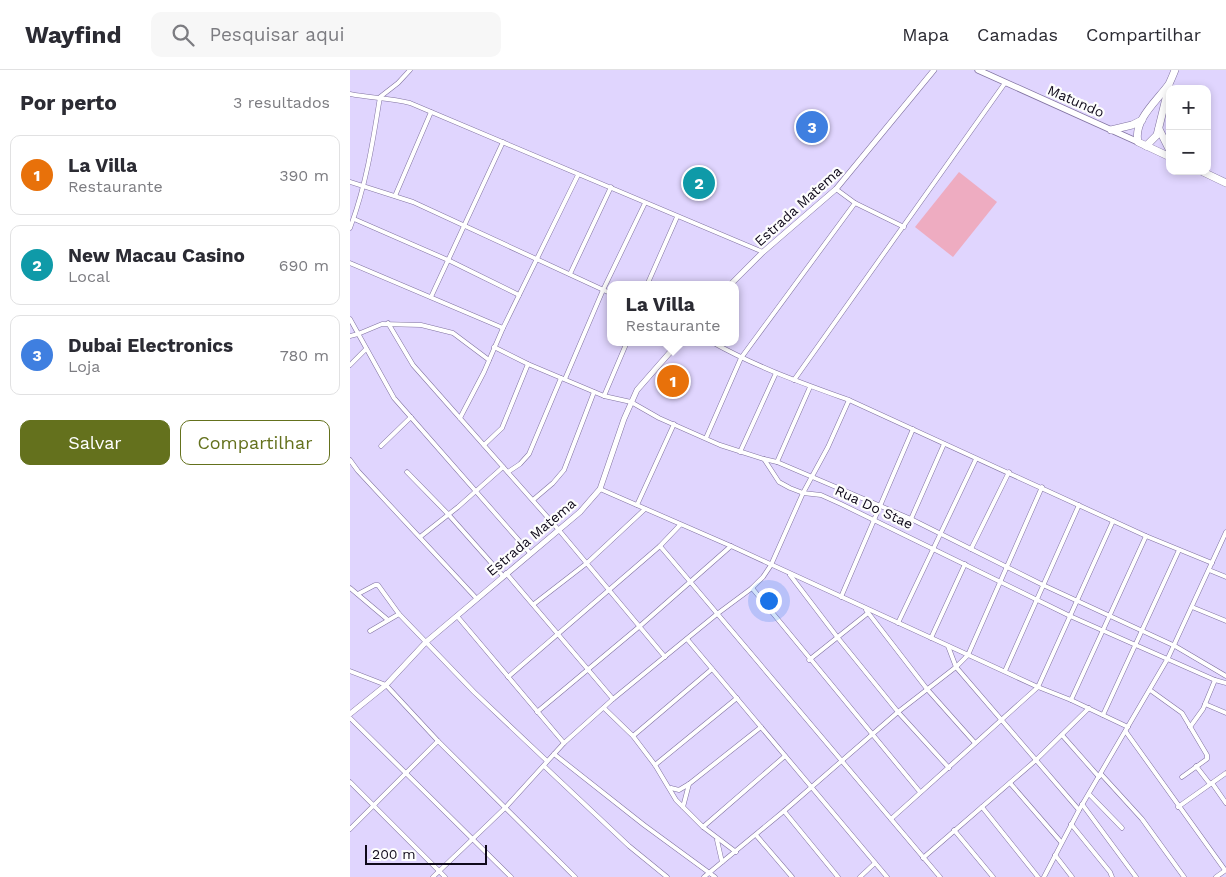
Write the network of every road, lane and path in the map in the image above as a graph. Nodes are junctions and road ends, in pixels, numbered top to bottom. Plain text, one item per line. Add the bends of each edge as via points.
1 (410, 70) edge
2 (934, 70) edge
3 (978, 70) edge
4 (1175, 70) edge
5 (1005, 83) junction
6 (1170, 83) junction
7 (350, 94) edge
8 (380, 97) junction
9 (431, 112) junction
10 (1142, 120) junction
11 (1159, 129) junction
12 (1111, 130) junction
13 (502, 142) junction
14 (1138, 142) junction
15 (1166, 143) edge
16 (1146, 146) junction
17 (1166, 155) edge
18 (578, 175) junction
19 (1209, 175) edge
20 (350, 182) edge
21 (1226, 183) edge
22 (363, 186) junction
23 (611, 188) junction
24 (836, 190) junction
25 (395, 196) junction
26 (645, 203) junction
27 (855, 203) junction
28 (677, 217) junction
29 (354, 219) junction
30 (464, 226) junction
31 (904, 227) junction
32 (350, 228) edge
33 (763, 252) junction
34 (537, 258) junction
35 (448, 260) junction
36 (350, 263) edge
37 (570, 274) junction
38 (607, 281) edge
39 (649, 281) edge
40 (734, 281) edge
41 (607, 282) edge
42 (603, 290) junction
43 (607, 292) edge
44 (519, 295) junction
45 (431, 297) junction
46 (350, 319) edge
47 (388, 323) junction
48 (503, 328) junction
49 (358, 334) junction
50 (350, 336) edge
51 (625, 346) edge
52 (675, 346) edge
53 (719, 346) edge
54 (494, 347) junction
55 (366, 349) junction
56 (741, 358) junction
57 (489, 360) junction
58 (528, 364) junction
59 (350, 365) edge
60 (776, 373) junction
61 (563, 379) junction
62 (794, 380) junction
63 (810, 387) junction
64 (594, 392) junction
65 (604, 396) junction
66 (849, 400) junction
67 (631, 402) junction
68 (411, 418) junction
69 (460, 418) junction
70 (674, 424) junction
71 (913, 429) junction
72 (706, 438) junction
73 (944, 444) junction
74 (484, 445) junction
75 (381, 446) dead end
76 (740, 452) junction
77 (764, 459) junction
78 (976, 459) junction
79 (350, 460) edge
80 (777, 462) junction
81 (503, 467) junction
82 (407, 472) dead end
83 (508, 472) junction
84 (1009, 472) junction
85 (814, 476) junction
86 (1042, 487) junction
87 (600, 489) junction
88 (476, 492) junction
89 (803, 493) junction
90 (533, 500) junction
91 (879, 505) junction
92 (1079, 505) junction
93 (638, 506) junction
94 (645, 509) junction
95 (448, 514) junction
96 (874, 518) junction
97 (911, 519) junction
98 (1113, 521) junction
99 (680, 525) junction
100 (558, 530) junction
101 (1226, 533) edge
102 (940, 534) junction
103 (420, 536) junction
104 (1146, 536) junction
105 (660, 546) junction
106 (731, 546) junction
107 (933, 548) junction
108 (971, 550) junction
109 (1179, 550) junction
110 (530, 553) junction
111 (586, 563) junction
112 (1212, 563) junction
113 (964, 564) junction
114 (771, 565) junction
115 (1007, 567) junction
116 (1209, 570) junction
117 (789, 573) junction
118 (505, 575) junction
119 (1226, 578) edge
120 (690, 582) junction
121 (1001, 582) junction
122 (1044, 585) junction
123 (350, 588) edge
124 (752, 588) junction
125 (609, 590) junction
126 (358, 594) junction
127 (841, 597) junction
128 (477, 599) junction
129 (1037, 599) junction
130 (1077, 601) junction
131 (534, 604) junction
132 (1192, 607) junction
133 (864, 608) junction
134 (868, 613) junction
135 (399, 614) junction
136 (717, 614) junction
137 (457, 616) junction
138 (1070, 616) junction
139 (1109, 616) junction
140 (388, 620) junction
141 (1226, 621) edge
142 (898, 623) junction
143 (640, 626) junction
144 (370, 631) dead end
145 (1102, 631) junction
146 (1142, 631) junction
147 (558, 634) junction
148 (838, 638) junction
149 (931, 638) junction
150 (686, 639) junction
151 (426, 642) junction
152 (948, 646) junction
153 (1135, 646) junction
154 (1175, 646) junction
155 (968, 655) junction
156 (665, 657) junction
157 (1168, 658) junction
158 (809, 660) junction
159 (956, 667) junction
160 (589, 669) junction
161 (712, 669) junction
162 (1004, 670) junction
163 (350, 671) edge
164 (508, 676) junction
165 (1226, 676) edge
166 (1215, 680) junction
167 (1226, 683) edge
168 (386, 685) junction
169 (1038, 687) junction
170 (927, 689) junction
171 (1150, 690) junction
172 (737, 698) junction
173 (613, 699) junction
174 (1071, 700) junction
175 (1205, 704) junction
176 (604, 708) junction
177 (1090, 708) junction
178 (537, 712) junction
179 (898, 712) junction
180 (1226, 713) edge
181 (1103, 715) junction
182 (350, 716) edge
183 (1002, 719) junction
184 (761, 727) junction
185 (1190, 727) junction
186 (1128, 728) junction
187 (1126, 732) junction
188 (1062, 734) junction
189 (872, 735) junction
190 (633, 736) junction
191 (438, 741) junction
192 (564, 743) junction
193 (975, 743) junction
194 (554, 754) junction
195 (786, 756) junction
196 (547, 761) junction
197 (842, 761) junction
198 (1035, 761) junction
199 (655, 765) junction
200 (544, 766) junction
201 (1196, 766) junction
202 (949, 768) junction
203 (406, 773) junction
204 (1226, 773) edge
205 (1100, 775) junction
206 (1182, 777) dead end
207 (350, 782) edge
208 (1010, 782) junction
209 (689, 784) junction
210 (1211, 784) junction
211 (671, 788) junction
212 (812, 788) junction
213 (920, 792) junction
214 (1088, 794) junction
215 (1226, 803) edge
216 (1082, 804) junction
217 (374, 806) junction
218 (506, 807) junction
219 (683, 807) junction
220 (982, 807) junction
221 (1178, 807) junction
222 (1079, 810) junction
223 (784, 811) junction
224 (891, 819) junction
225 (1071, 824) junction
226 (703, 827) junction
227 (1122, 828) dead end
228 (350, 829) edge
229 (954, 830) junction
230 (756, 834) junction
231 (472, 839) junction
232 (718, 840) junction
233 (1061, 842) junction
234 (736, 852) junction
235 (1055, 855) junction
236 (923, 858) junction
237 (722, 862) junction
238 (875, 863) junction
239 (1226, 870) edge
240 (438, 871) junction
241 (708, 872) junction
242 (1219, 876) edge
243 (433, 877) edge
244 (444, 877) edge
245 (511, 877) edge
246 (575, 877) edge
247 (666, 877) edge
248 (704, 877) edge
249 (714, 877) edge
250 (792, 877) edge
251 (838, 877) edge
252 (860, 877) edge
253 (887, 877) edge
254 (940, 877) edge
255 (993, 877) edge
256 (1038, 877) edge
257 (1044, 877) edge
258 (1072, 877) edge
259 (1112, 877) edge
260 (1136, 877) edge
261 (1184, 877) edge

1 - 8 street
2 - 24 street, Estrada Matema
3 - 5 main road, Matundo
4 - 6 highway
5 - 12 main road, Matundo
5 - 31 street
6 - 10 highway
6 - 11 highway
7 - 8 street
8 - 9 street via 410,103
8 - 22 street
9 - 13 street
9 - 25 street
10 - 12 highway
10 - 14 highway via 1137,133
11 - 15 highway
11 - 16 highway
12 - 14 main road, Matundo
13 - 18 street
13 - 30 street
14 - 16 highway
16 - 17 highway
18 - 23 street
18 - 34 street
19 - 21 highway
20 - 22 street
22 - 25 street
22 - 29 street
23 - 26 street
23 - 37 street
24 - 27 street
24 - 33 street, Estrada Matema
25 - 30 street
26 - 28 street
26 - 38 street
27 - 31 street
27 - 56 street
28 - 33 street
28 - 39 street
29 - 32 street
29 - 35 street
30 - 34 street
30 - 35 street
31 - 62 street
33 - 40 street, Estrada Matema
34 - 37 street
34 - 44 street
35 - 44 street
35 - 45 street
36 - 45 street
37 - 42 street
41 - 42 street
42 - 43 street
42 - 61 street
44 - 48 street
45 - 48 street
46 - 49 street
47 - 49 street
47 - 57 street via 421,325 453,333
47 - 69 street via 413,365
48 - 54 street
49 - 50 street
49 - 55 street
51 - 65 street
52 - 67 street, Estrada Matema via 636,390
53 - 56 street
54 - 57 street
54 - 58 street
55 - 59 street
55 - 68 street via 394,398
56 - 60 street
56 - 72 street
57 - 69 street
58 - 61 street
58 - 74 street via 502,428
60 - 62 street
60 - 76 street
61 - 64 street
61 - 83 street via 529,454
62 - 63 street
63 - 66 street
63 - 80 street
64 - 65 street
64 - 90 street via 564,470
65 - 67 street
66 - 71 street
66 - 85 street
67 - 70 street
67 - 87 street, Estrada Matema
68 - 75 street
68 - 88 street
69 - 74 street
70 - 72 street
70 - 93 street
71 - 73 street
71 - 91 street
72 - 76 street
73 - 78 street
73 - 97 street
74 - 81 street
76 - 77 street
77 - 80 street
77 - 89 street, Rua Do Stae via 779,482
78 - 84 street
78 - 102 street
79 - 103 street
80 - 85 street
81 - 83 street
81 - 88 street
82 - 95 street
83 - 90 street
84 - 86 street
84 - 108 street
85 - 89 street
85 - 91 street
86 - 92 street
86 - 115 street
87 - 93 street
87 - 100 street, Estrada Matema
88 - 95 street
88 - 110 street
89 - 96 street, Rua Do Stae via 822,496
89 - 114 street
90 - 100 street
91 - 96 street
91 - 97 street
92 - 98 street
92 - 122 street
93 - 94 street
94 - 99 street
94 - 111 street
95 - 103 street
95 - 118 street
96 - 107 street, Rua Do Stae
96 - 127 street
97 - 102 street
98 - 104 street
98 - 130 street
99 - 105 street
99 - 106 street
100 - 110 street, Estrada Matema
100 - 111 street
101 - 112 street
102 - 107 street
102 - 108 street
103 - 128 street
104 - 109 street
104 - 139 street
105 - 120 street
105 - 125 street
106 - 114 street
106 - 120 street
107 - 113 street, Rua Do Stae
107 - 142 street
108 - 115 street
109 - 112 street
109 - 146 street
110 - 118 street, Estrada Matema
111 - 125 street
111 - 131 street
112 - 116 street
113 - 121 street, Rua Do Stae
113 - 149 street
114 - 117 street
114 - 124 street
115 - 121 street
115 - 122 street
116 - 119 street
116 - 132 street
117 - 127 street
117 - 148 street
118 - 128 street, Estrada Matema
118 - 131 street
120 - 136 street
120 - 143 street
121 - 129 street, Rua Do Stae
121 - 155 street
122 - 129 street
122 - 130 street
123 - 126 street
124 - 136 street
124 - 158 street
125 - 143 street
125 - 147 street
126 - 135 street via 377,584
126 - 140 street
127 - 133 street
128 - 137 street, Estrada Matema
129 - 138 street, Rua Do Stae
129 - 162 street
130 - 138 street
130 - 139 street
131 - 147 street
132 - 141 street
132 - 154 street
133 - 134 street
133 - 142 street
134 - 148 street
134 - 170 street
135 - 140 street
135 - 151 street
136 - 150 street
136 - 197 street
137 - 151 street, Estrada Matema
137 - 164 street
138 - 145 street, Rua Do Stae
138 - 169 street
139 - 145 street
139 - 146 street
140 - 144 street
142 - 149 street
143 - 156 street
143 - 160 street
145 - 153 street, Rua Do Stae
145 - 174 street
146 - 153 street
146 - 154 street
147 - 160 street
147 - 164 street
148 - 158 street
148 - 179 street
149 - 152 street
150 - 156 street
150 - 161 street
151 - 168 street, Estrada Matema
151 - 196 street
152 - 155 street
152 - 159 street
153 - 157 street, Rua Do Stae
153 - 181 street
154 - 157 street
154 - 165 street
155 - 159 street
155 - 162 street
156 - 173 street
157 - 166 street, Rua Do Stae
157 - 171 street
158 - 189 street
159 - 170 street
159 - 183 street
160 - 173 street
160 - 178 street
161 - 172 street
161 - 190 street
162 - 169 street
163 - 168 street
164 - 178 street
166 - 167 street, Rua Do Stae
166 - 175 street
168 - 182 street, Estrada Matema
168 - 191 street
169 - 174 street
169 - 183 street
170 - 179 street
170 - 193 street
171 - 185 street via 1177,708
171 - 186 street
172 - 184 street
172 - 199 street
173 - 176 street
174 - 177 street
175 - 180 street
175 - 185 street
176 - 190 street
176 - 192 street
177 - 181 street
177 - 188 street
178 - 192 street
179 - 189 street
179 - 202 street
181 - 186 street
182 - 203 street
183 - 193 street
183 - 198 street
184 - 195 street
184 - 209 street
185 - 201 street via 1207,755 1207,759
186 - 187 street
187 - 205 street
187 - 221 street
188 - 198 street
188 - 205 street
189 - 197 street
189 - 213 street
190 - 199 street
191 - 203 street
191 - 218 street
192 - 194 street
193 - 202 street
194 - 196 street
194 - 241 street
195 - 212 street
195 - 226 street
196 - 200 street
197 - 212 street
197 - 224 street
198 - 208 street
198 - 222 street
199 - 211 street
200 - 218 street
200 - 247 street
201 - 206 street
201 - 210 street
202 - 213 street
203 - 217 street
203 - 231 street
204 - 210 street
205 - 214 street
205 - 261 street via 1142,819
207 - 217 street
208 - 220 street
208 - 233 street
209 - 211 street via 678,790
209 - 219 street
210 - 215 street
210 - 221 street
211 - 219 street
212 - 223 street
212 - 238 street
213 - 224 street
214 - 216 street
214 - 227 street
216 - 222 street
216 - 260 street
217 - 228 street
217 - 240 street
218 - 231 street
218 - 246 street
219 - 226 street
220 - 229 street
220 - 256 street
221 - 239 street
222 - 225 street
223 - 230 street
223 - 251 street
224 - 236 street
225 - 233 street
225 - 259 street
226 - 232 street
229 - 236 street
229 - 255 street
230 - 234 street
230 - 250 street
231 - 240 street
231 - 245 street
232 - 234 street
232 - 237 street
233 - 235 street
234 - 237 street
235 - 257 street
235 - 258 street
236 - 254 street
237 - 241 street
238 - 252 street
238 - 253 street
239 - 242 street
240 - 243 street
240 - 244 street
241 - 248 street
241 - 249 street

